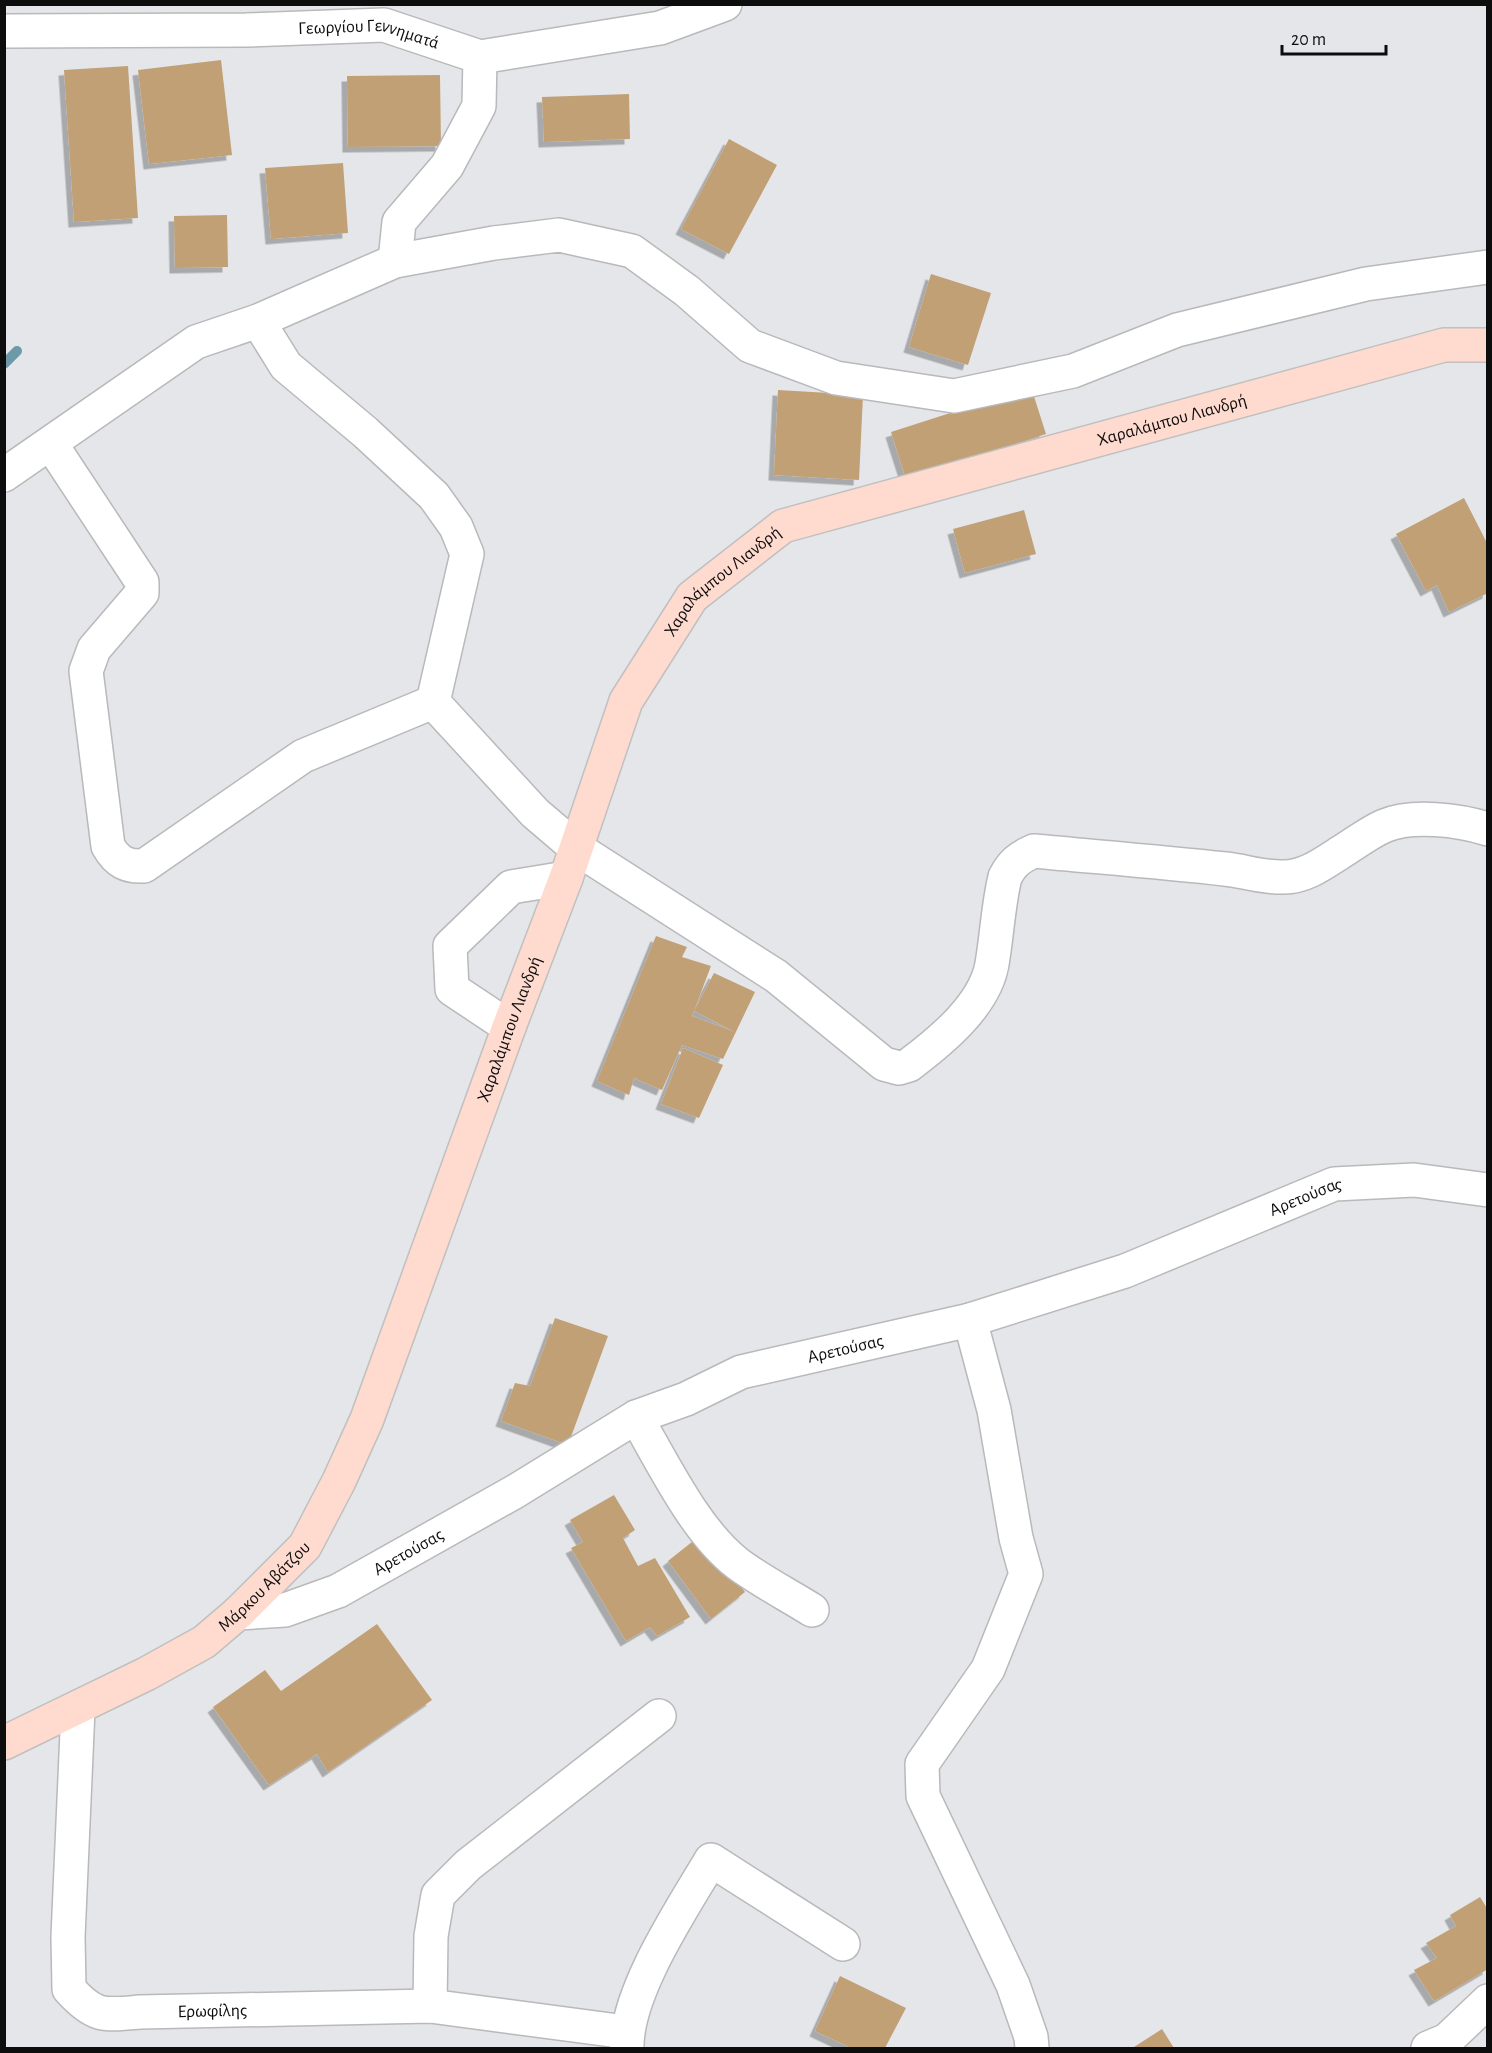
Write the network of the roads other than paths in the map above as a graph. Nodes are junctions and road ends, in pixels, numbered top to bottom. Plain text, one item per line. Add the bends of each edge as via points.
1 (724, 4) edge
2 (4, 31) edge
3 (480, 57) junction
4 (395, 261) junction
5 (1488, 267) edge
6 (258, 321) junction
7 (1488, 345) edge
8 (51, 444) junction
9 (4, 475) edge
10 (433, 702) junction
11 (1488, 829) edge
12 (571, 863) junction
13 (509, 1027) junction
14 (1488, 1190) edge
15 (403, 1320) joint
16 (970, 1320) junction
17 (636, 1417) junction
18 (812, 1610) dead end
19 (238, 1613) junction
20 (78, 1709) junction
21 (659, 1716) dead end
22 (4, 1743) edge
23 (843, 1944) dead end
24 (1488, 2001) edge
25 (430, 2006) junction
26 (627, 2041) edge
27 (1442, 2046) edge
28 (1032, 2049) edge

1 - 3 street, Γεωργίου Γεννηματά via 660,28
2 - 3 street, Γεωργίου Γεννηματά via 384,25
3 - 4 street via 479,106 447,166 399,222
4 - 5 street via 559,235 632,251 687,291 750,346 836,378 954,396 1073,371 1177,330 1366,284
4 - 6 street
6 - 8 street via 196,342
6 - 10 street via 286,366 434,496 456,527 467,554
7 - 12 main road, Χαραλάμπου Λιανδρή via 1444,345 783,526 692,597 626,701
8 - 9 street
8 - 10 street via 142,582 142,593 94,649 86,672 108,846 123,864 144,866 303,756
10 - 12 street via 535,813
11 - 12 street via 1404,820 1384,826 1301,875 1286,878 1034,851 1021,856 1005,877 992,966 981,996 964,1017 917,1059 899,1068 884,1064 776,976
12 - 13 main road, Χαραλάμπου Λιανδρή
12 - 13 street via 511,887 450,946 452,989
13 - 15 main road, Χαραλάμπου Λιανδρή
14 - 16 street, Αρετούσας via 1414,1180 1334,1184 1125,1271
15 - 19 main road, Μάρκου Αβάτζου via 367,1419 305,1546
16 - 17 street, Αρετούσας via 741,1372 686,1399
16 - 28 street via 994,1410 1026,1575 988,1670 922,1764 923,1796 1013,1985
17 - 18 street via 708,1534 737,1563
17 - 19 street, Αρετούσας via 516,1491 338,1591 285,1610
19 - 20 main road, Μάρκου Αβάτζου via 204,1642
20 - 22 main road, Μάρκου Αβάτζου
20 - 25 street, Ερωφίλης via 68,1938 69,1989 82,2004 105,2015
21 - 25 street via 468,1864 438,1895 431,1936
23 - 26 street via 711,1860 645,1978
24 - 27 street
25 - 26 street, Ερωφίλης

